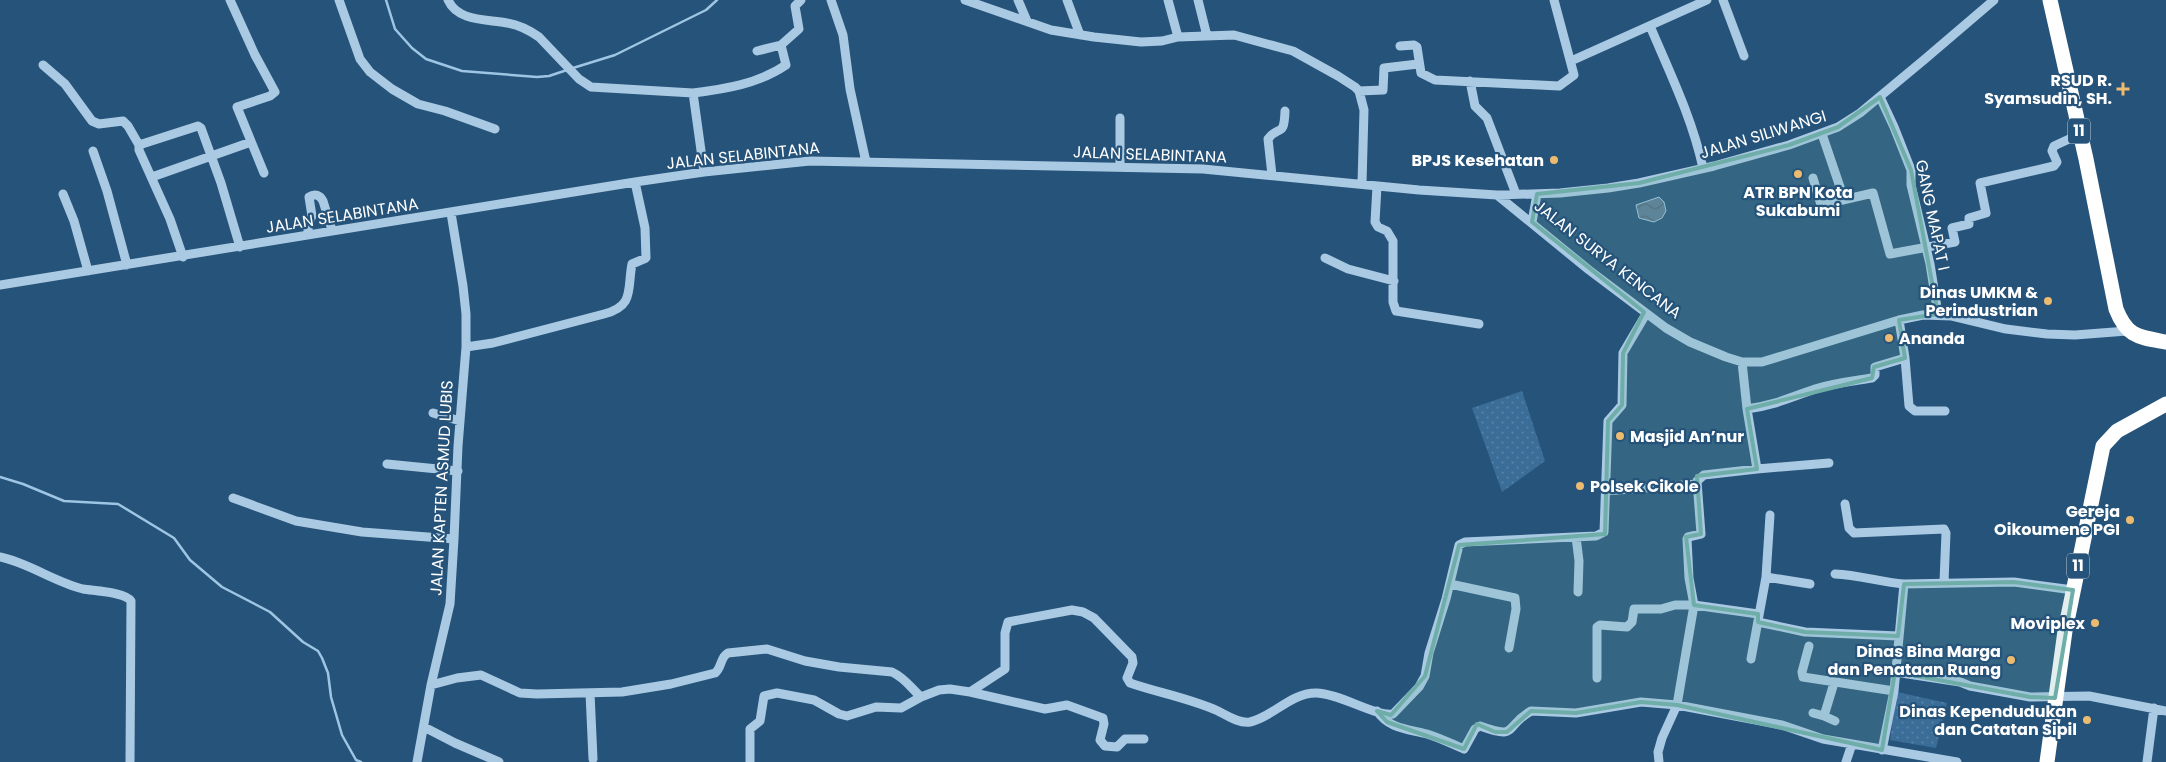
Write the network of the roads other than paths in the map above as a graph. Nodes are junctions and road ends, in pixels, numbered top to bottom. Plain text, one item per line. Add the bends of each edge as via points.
1 (230, 0) edge
2 (339, 0) edge
3 (448, 0) edge
4 (802, 0) edge
5 (831, 0) edge
6 (965, 0) edge
7 (1018, 0) edge
8 (1067, 0) edge
9 (1168, 0) edge
10 (1198, 0) edge
11 (1554, 0) edge
12 (1707, 0) edge
13 (1723, 0) edge
14 (1994, 0) edge
15 (2050, 0) edge
16 (1983, 4) edge
17 (1027, 21) junction
18 (1650, 26) junction
19 (1080, 34) junction
20 (1207, 36) junction
21 (1178, 37) junction
22 (781, 45) junction
23 (1400, 46) dead end
24 (757, 51) dead end
25 (1744, 56) dead end
26 (1571, 61) junction
27 (1418, 64) junction
28 (43, 65) dead end
29 (1470, 81) junction
30 (1358, 91) junction
31 (692, 93) junction
32 (1880, 97) junction
33 (1284, 111) dead end
34 (1120, 118) dead end
35 (495, 129) dead end
36 (1822, 134) junction
37 (2080, 134) junction
38 (251, 142) junction
39 (139, 145) junction
40 (93, 151) dead end
41 (212, 156) junction
42 (866, 162) junction
43 (1120, 167) junction
44 (1703, 168) junction
45 (704, 172) junction
46 (264, 173) dead end
47 (1272, 176) junction
48 (152, 177) junction
49 (1813, 178) dead end
50 (635, 182) junction
51 (1362, 184) junction
52 (1377, 186) junction
53 (1840, 187) dead end
54 (63, 194) dead end
55 (1516, 194) junction
56 (1537, 194) junction
57 (1497, 195) junction
58 (452, 213) junction
59 (1532, 222) junction
60 (332, 230) junction
61 (308, 235) junction
62 (240, 247) junction
63 (1925, 247) junction
64 (183, 257) junction
65 (1325, 258) dead end
66 (127, 265) junction
67 (88, 272) junction
68 (1394, 281) junction
69 (0, 286) edge
70 (1646, 314) junction
71 (1938, 314) junction
72 (1899, 320) junction
73 (1479, 324) dead end
74 (2127, 331) junction
75 (2166, 342) edge
76 (466, 348) junction
77 (1905, 358) junction
78 (1742, 362) junction
79 (2166, 404) edge
80 (1747, 408) junction
81 (1945, 410) dead end
82 (433, 413) dead end
83 (460, 421) junction
84 (387, 464) dead end
85 (1830, 464) dead end
86 (1757, 469) junction
87 (458, 471) junction
88 (1697, 484) junction
89 (1606, 491) junction
90 (232, 498) dead end
91 (1845, 504) dead end
92 (1770, 515) dead end
93 (1576, 537) junction
94 (454, 539) junction
95 (0, 557) edge
96 (1835, 574) dead end
97 (1766, 577) junction
98 (1944, 582) junction
99 (1450, 584) junction
100 (1810, 584) dead end
101 (1904, 584) junction
102 (2073, 590) junction
103 (1578, 592) dead end
104 (1694, 605) junction
105 (1758, 618) junction
106 (1898, 636) junction
107 (1809, 646) dead end
108 (1509, 648) dead end
109 (1751, 659) dead end
110 (1895, 672) junction
111 (1598, 678) dead end
112 (1834, 683) junction
113 (431, 685) junction
114 (1894, 691) junction
115 (970, 692) junction
116 (590, 693) junction
117 (921, 697) junction
118 (2055, 698) junction
119 (1677, 704) junction
120 (2154, 708) junction
121 (1377, 711) junction
122 (2166, 711) edge
123 (1813, 713) dead end
124 (1824, 716) junction
125 (1835, 721) dead end
126 (424, 727) junction
127 (1144, 739) dead end
128 (1852, 744) junction
129 (1882, 750) junction
130 (593, 760) dead end
131 (130, 762) edge
132 (417, 762) edge
133 (499, 762) edge
134 (750, 762) edge
135 (1659, 762) edge
136 (1846, 762) edge
137 (1957, 762) edge
138 (2046, 762) edge
139 (2147, 762) edge

1 - 38 street via 275,92 237,107
2 - 35 street via 360,59 370,72 418,104 446,110
3 - 31 street via 455,10 476,20 508,23 532,32 590,87
4 - 22 street via 795,8 799,29
5 - 42 street via 843,35 850,89
6 - 17 street
7 - 17 street
8 - 19 street
9 - 21 street
10 - 20 street
11 - 26 street
12 - 18 street
13 - 25 street
14 - 16 street, JALAN SILIWANGI
15 - 37 highway, 11
16 - 32 street, JALAN SILIWANGI
17 - 19 street via 1051,30
18 - 26 street
18 - 44 street via 1685,104
19 - 21 street via 1141,42
20 - 21 street
20 - 30 street via 1234,35 1284,48 1338,76
22 - 24 street
22 - 31 street via 784,66 733,88
23 - 27 street via 1416,46
26 - 29 street via 1574,77 1558,86
27 - 29 street via 1421,73 1429,79
27 - 30 street via 1384,68 1382,90
28 - 39 street via 65,84 92,121 99,124 123,121
29 - 55 street via 1475,106 1491,126
30 - 51 street via 1364,110
31 - 45 street
32 - 36 street, JALAN SILIWANGI via 1838,127
32 - 63 street, GANG MAPAT I via 1910,170
33 - 47 street via 1282,130 1268,140
34 - 43 street
36 - 44 street, JALAN SILIWANGI
36 - 53 street
37 - 63 street via 2054,146 2052,151 2057,161 2054,166 1980,183 1986,213 1969,218 1969,224 1952,228 1955,242
37 - 74 highway, 11 via 2116,309
38 - 41 street
38 - 46 street
39 - 41 street via 199,126
39 - 48 street
40 - 66 street
41 - 48 street
41 - 62 street
42 - 43 street, JALAN SELABINTANA
42 - 45 street, JALAN SELABINTANA via 810,161
43 - 47 street, JALAN SELABINTANA via 1204,169
44 - 56 street, JALAN SILIWANGI via 1608,188
45 - 50 street, JALAN SELABINTANA
47 - 51 street, JALAN SELABINTANA
48 - 64 street
49 - 63 street via 1821,205 1874,193 1889,253
50 - 58 street, JALAN SELABINTANA
50 - 76 street via 645,228 646,258 632,264 625,304 604,314
51 - 52 street, JALAN SELABINTANA
52 - 57 street, JALAN SELABINTANA
52 - 68 street via 1375,222 1387,231 1393,242
54 - 67 street
55 - 56 street, JALAN SILIWANGI
55 - 57 street, JALAN SILIWANGI
56 - 59 street
57 - 59 street, JALAN SURYA KENCANA
58 - 60 street, JALAN SELABINTANA
58 - 76 street, JALAN KAPTEN ASMUD LUBIS via 463,286
59 - 70 street, JALAN SURYA KENCANA
60 - 61 street, JALAN SELABINTANA
60 - 61 street via 323,201 315,195 308,200 312,216
61 - 62 street, JALAN SELABINTANA
62 - 64 street, JALAN SELABINTANA
63 - 71 street, GANG MAPAT I
64 - 66 street, JALAN SELABINTANA
65 - 68 street via 1348,269
66 - 67 street, JALAN SELABINTANA
67 - 69 street, JALAN SELABINTANA
68 - 73 street via 1396,311
70 - 78 street, JALAN SURYA KENCANA via 1690,342
70 - 89 street via 1624,353 1622,405 1608,422
71 - 72 street, JALAN SURYA KENCANA
71 - 74 street, JALAN SURYA KENCANA via 2047,334
72 - 77 street
72 - 78 street, JALAN SURYA KENCANA via 1762,362
74 - 75 highway, JALAN SURYA KENCANA
76 - 83 street, JALAN KAPTEN ASMUD LUBIS
77 - 80 street via 1875,368 1872,378 1814,390 1783,402
77 - 81 street via 1909,406 1914,411
78 - 80 street
79 - 102 highway, 11 via 2117,431 2104,446
80 - 86 street
82 - 83 street
83 - 87 street, JALAN KAPTEN ASMUD LUBIS
84 - 87 street
85 - 86 street
86 - 88 street via 1704,475
87 - 94 street, JALAN KAPTEN ASMUD LUBIS
88 - 89 street
88 - 104 street via 1701,534 1686,540
89 - 93 street via 1604,532 1596,536
90 - 94 street via 296,521 362,532
91 - 98 street via 1849,528 1854,533 1944,529
92 - 97 street
93 - 99 street via 1461,543
93 - 103 street
94 - 113 street, JALAN KAPTEN ASMUD LUBIS via 450,604
95 - 131 street via 81,588 124,596 131,601
96 - 101 street
97 - 100 street
97 - 105 street
98 - 101 street
98 - 102 street via 2014,582
99 - 108 street via 1515,598
99 - 121 street via 1422,682 1393,714
101 - 106 street
102 - 118 highway, 11
104 - 105 street
104 - 111 street via 1635,609 1632,622 1627,626 1598,626
104 - 119 street
105 - 106 street via 1805,632
105 - 109 street
106 - 110 street
107 - 112 street via 1801,675
110 - 114 street
110 - 118 street via 2030,697
112 - 114 street
112 - 124 street
113 - 116 street via 480,675 520,693
113 - 126 street, JALAN KAPTEN ASMUD LUBIS
114 - 129 street
115 - 117 street via 946,689
115 - 121 street via 1005,669 1008,622 1078,610 1094,618 1132,657 1127,678 1130,683 1245,722 1254,721 1302,695 1314,693 1339,697
115 - 127 street via 1045,708 1067,705 1103,718 1100,740 1105,746 1117,747 1125,740
116 - 117 street via 637,691 671,684 715,673 728,653 767,649 839,668 892,672
116 - 130 street
117 - 134 street via 901,708 876,707 847,716 814,700 766,694 760,721 750,729
118 - 120 street via 2089,696
118 - 138 highway, 11
119 - 121 street via 1642,702 1576,713 1531,711 1507,732 1495,732 1480,726 1464,749 1387,722
119 - 128 street via 1782,725
119 - 135 street via 1662,738
120 - 122 street
120 - 139 street
123 - 124 street
124 - 125 street
126 - 132 street, JALAN KAPTEN ASMUD LUBIS
126 - 133 street
128 - 129 street
128 - 136 street
129 - 137 street

